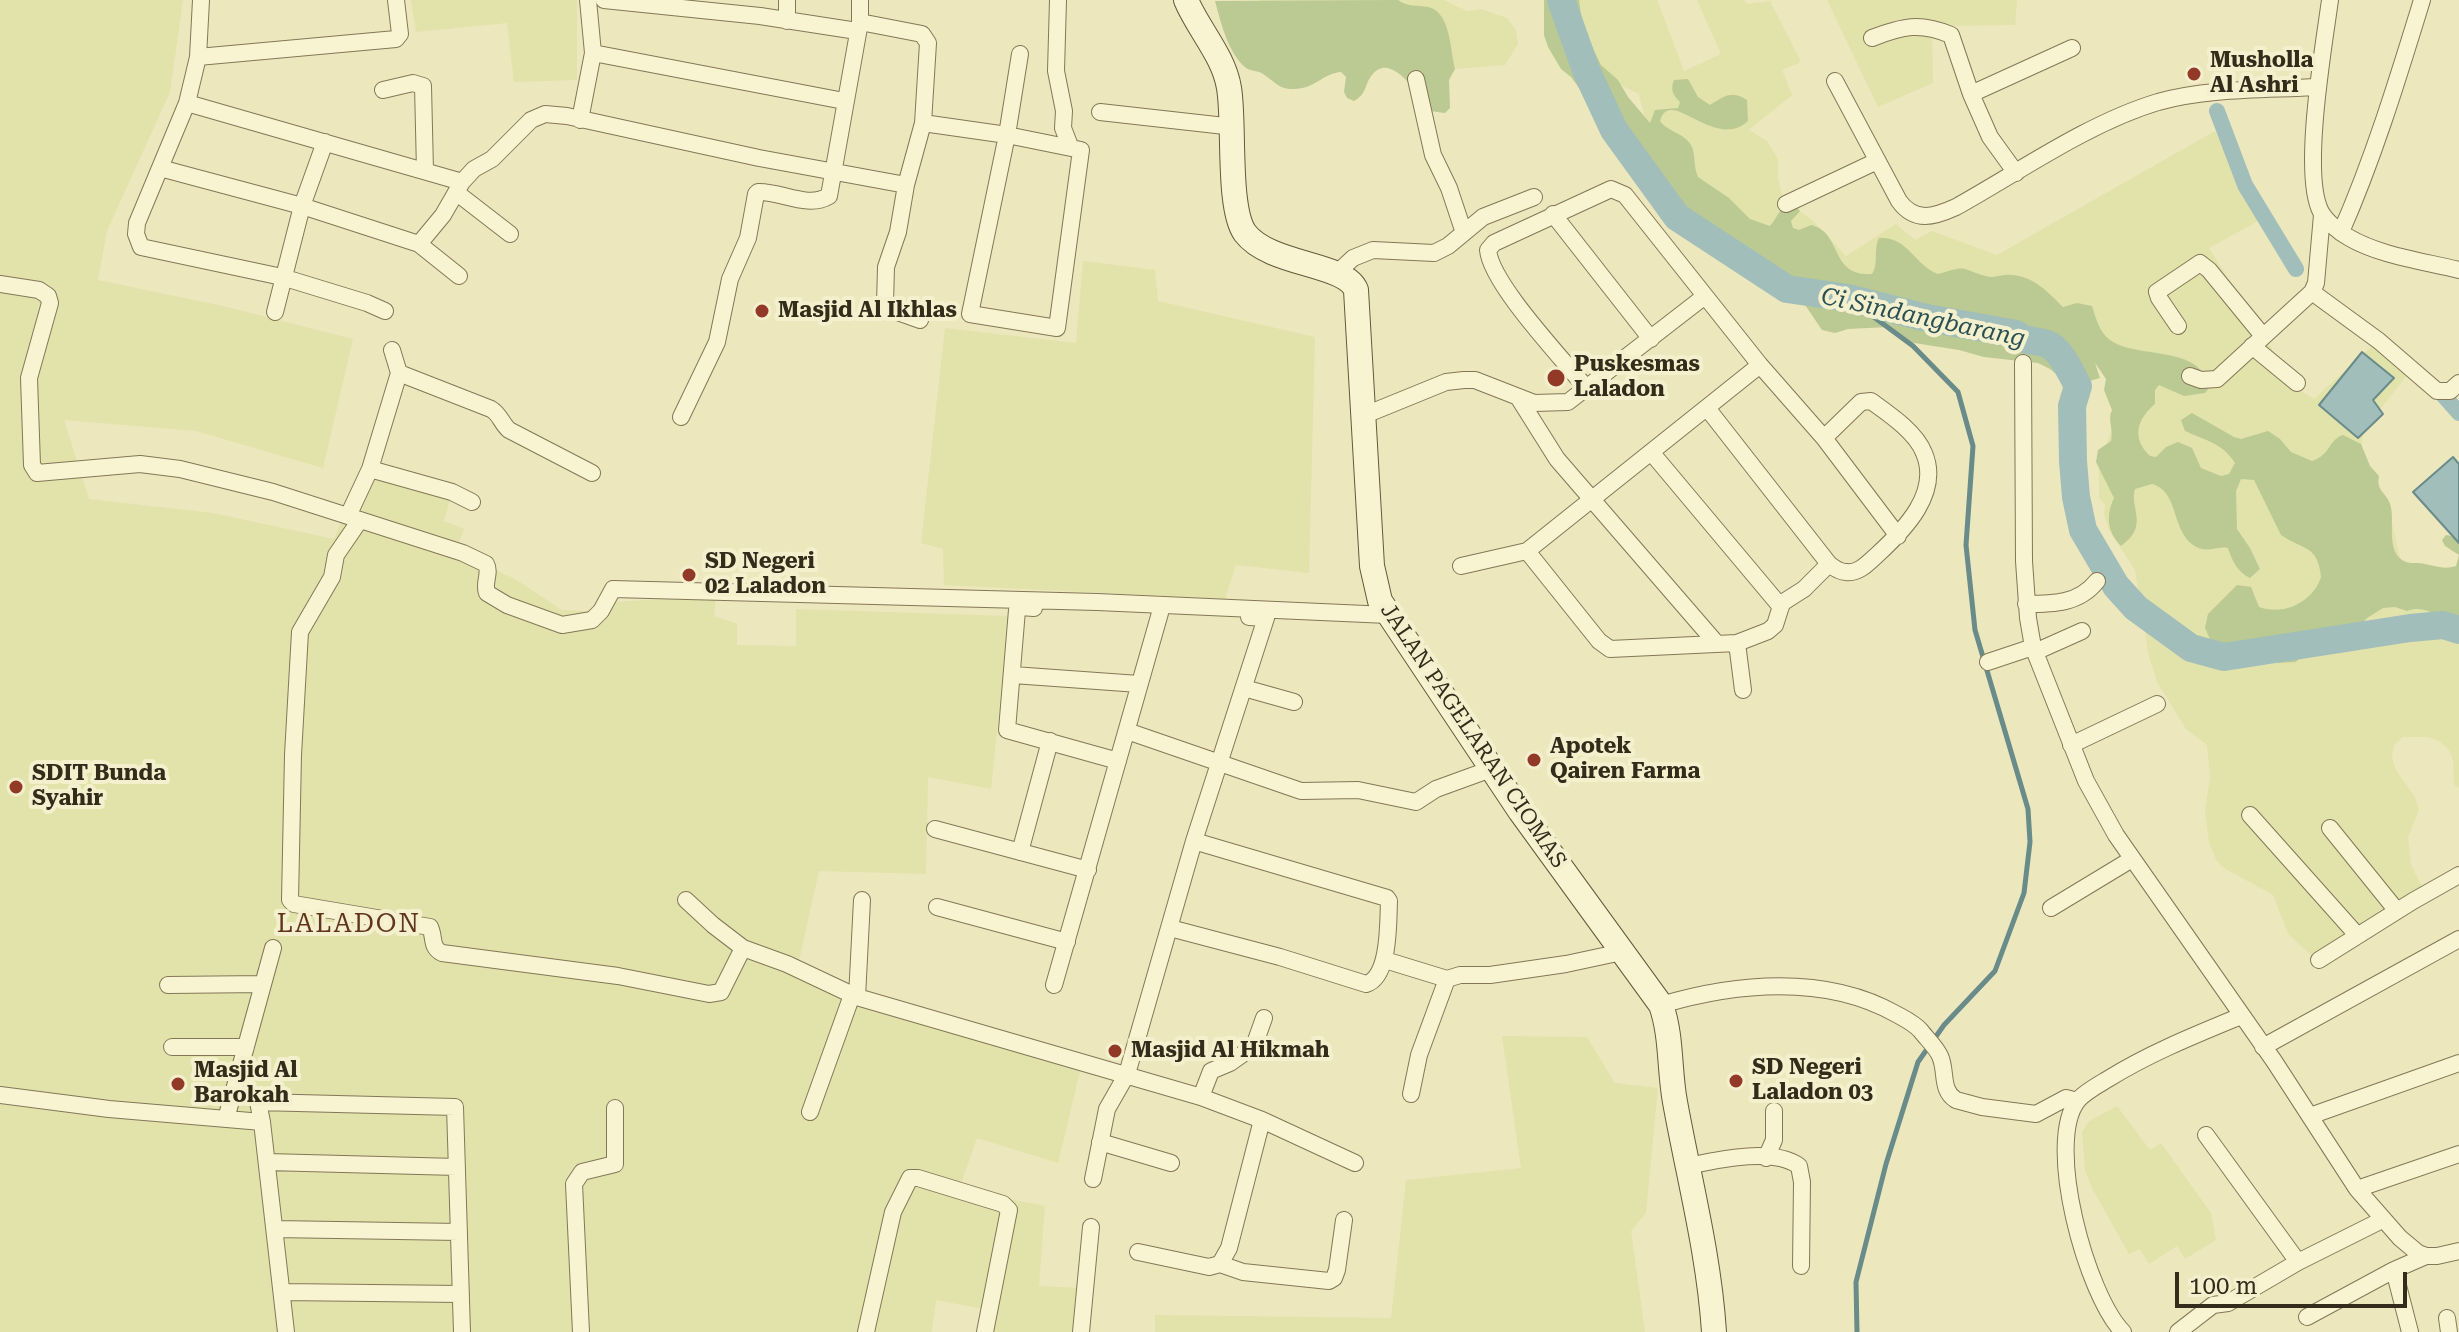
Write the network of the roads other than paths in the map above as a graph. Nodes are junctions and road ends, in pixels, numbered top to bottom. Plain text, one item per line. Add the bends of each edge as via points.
1 (201, 0) edge
2 (396, 0) edge
3 (588, 0) edge
4 (604, 0) edge
5 (787, 0) edge
6 (860, 0) edge
7 (1058, 0) edge
8 (1186, 0) edge
9 (2330, 0) edge
10 (2422, 0) edge
11 (787, 21) junction
12 (858, 27) junction
13 (1872, 38) dead end
14 (2072, 48) dead end
15 (593, 53) junction
16 (1020, 54) dead end
17 (198, 57) junction
18 (1416, 79) dead end
19 (1835, 81) dead end
20 (2317, 87) junction
21 (383, 90) dead end
22 (1971, 94) junction
23 (844, 101) junction
24 (187, 103) junction
25 (1100, 112) dead end
26 (580, 120) junction
27 (923, 123) junction
28 (1234, 127) junction
29 (1007, 135) junction
30 (325, 142) junction
31 (1070, 146) junction
32 (1877, 161) junction
33 (160, 168) junction
34 (425, 171) junction
35 (834, 172) junction
36 (2016, 173) junction
37 (906, 185) junction
38 (459, 187) junction
39 (1534, 197) dead end
40 (1786, 204) dead end
41 (302, 206) junction
42 (1553, 214) junction
43 (2322, 215) junction
44 (2341, 232) junction
45 (1464, 233) junction
46 (510, 234) dead end
47 (419, 244) junction
48 (2459, 270) edge
49 (1337, 273) junction
50 (459, 276) dead end
51 (282, 277) junction
52 (0, 284) edge
53 (2312, 292) junction
54 (1705, 296) junction
55 (385, 311) dead end
56 (275, 312) dead end
57 (920, 320) dead end
58 (2178, 326) dead end
59 (1651, 339) junction
60 (2258, 341) junction
61 (392, 350) dead end
62 (2023, 363) dead end
63 (1760, 365) junction
64 (399, 373) junction
65 (2190, 376) dead end
66 (2297, 383) dead end
67 (2459, 383) edge
68 (1587, 389) junction
69 (1518, 396) junction
70 (1707, 408) junction
71 (1365, 415) junction
72 (681, 417) dead end
73 (1824, 438) junction
74 (1651, 452) junction
75 (370, 469) junction
76 (592, 473) dead end
77 (1592, 499) junction
78 (472, 502) dead end
79 (354, 518) junction
80 (1898, 536) junction
81 (1527, 551) junction
82 (1829, 564) junction
83 (1461, 566) dead end
84 (2097, 581) dead end
85 (2026, 604) junction
86 (1781, 607) junction
87 (1160, 613) junction
88 (1388, 615) junction
89 (2082, 631) dead end
90 (1737, 643) junction
91 (1717, 644) junction
92 (2034, 650) junction
93 (1988, 662) dead end
94 (1013, 675) junction
95 (1139, 684) junction
96 (1244, 688) junction
97 (1743, 690) dead end
98 (1294, 702) dead end
99 (2157, 704) dead end
100 (1127, 731) junction
101 (1050, 741) junction
102 (2071, 745) junction
103 (1118, 761) junction
104 (1220, 763) junction
105 (1491, 769) junction
106 (2250, 815) dead end
107 (2330, 828) dead end
108 (935, 829) dead end
109 (1194, 841) junction
110 (1020, 852) junction
111 (2132, 859) junction
112 (1088, 870) junction
113 (2459, 875) edge
114 (686, 900) dead end
115 (862, 900) dead end
116 (937, 907) dead end
117 (2051, 908) dead end
118 (2397, 911) junction
119 (1170, 928) junction
120 (2357, 935) junction
121 (2459, 940) edge
122 (1067, 942) junction
123 (273, 948) dead end
124 (743, 948) junction
125 (1622, 952) junction
126 (1385, 960) junction
127 (2319, 960) dead end
128 (1447, 979) junction
129 (263, 984) junction
130 (168, 985) dead end
131 (1054, 985) dead end
132 (855, 996) junction
133 (1661, 1005) junction
134 (2241, 1016) junction
135 (1264, 1018) dead end
136 (172, 1047) dead end
137 (246, 1047) junction
138 (2263, 1047) junction
139 (2459, 1063) edge
140 (1127, 1074) junction
141 (1411, 1094) dead end
142 (0, 1095) edge
143 (1201, 1097) junction
144 (231, 1100) junction
145 (2077, 1101) junction
146 (258, 1102) junction
147 (615, 1108) dead end
148 (1774, 1111) dead end
149 (810, 1112) dead end
150 (2310, 1116) junction
151 (226, 1119) junction
152 (1262, 1120) junction
153 (262, 1122) junction
154 (2206, 1135) dead end
155 (1100, 1142) junction
156 (2459, 1154) edge
157 (1766, 1158) junction
158 (267, 1162) junction
159 (1171, 1163) dead end
160 (1355, 1163) dead end
161 (1688, 1166) junction
162 (457, 1167) junction
163 (1093, 1179) dead end
164 (2357, 1189) junction
165 (1344, 1220) dead end
166 (2382, 1220) junction
167 (1091, 1227) dead end
168 (275, 1229) junction
169 (459, 1232) junction
170 (2459, 1251) edge
171 (1138, 1252) dead end
172 (2426, 1256) junction
173 (2298, 1262) junction
174 (1220, 1264) junction
175 (1801, 1266) dead end
176 (2394, 1270) junction
177 (282, 1292) junction
178 (461, 1294) junction
179 (2307, 1317) dead end
180 (286, 1332) edge
181 (462, 1332) edge
182 (581, 1332) edge
183 (866, 1332) edge
184 (985, 1332) edge
185 (1081, 1332) edge
186 (1714, 1332) edge
187 (2123, 1332) edge
188 (2178, 1332) edge
189 (2410, 1332) edge

1 - 17 street
2 - 17 street via 396,39
3 - 15 street
4 - 11 street
5 - 11 street
6 - 12 street
7 - 31 street via 1056,71
8 - 28 main road via 1229,83
9 - 20 street
10 - 44 street via 2378,143
11 - 12 street
12 - 23 street
12 - 27 street via 926,37
13 - 22 street via 1921,26 1951,35
14 - 22 street
15 - 23 street
15 - 26 street
16 - 29 street
17 - 24 street
18 - 45 street via 1433,155
19 - 32 street
20 - 36 street via 2160,102 2117,117
20 - 43 street via 2314,164
21 - 34 street via 423,86
22 - 36 street via 1990,137
23 - 35 street
24 - 30 street
24 - 33 street
25 - 28 street
26 - 35 street
26 - 38 street via 538,115
27 - 29 street
27 - 37 street
28 - 49 main road via 1237,213 1246,234 1270,252
29 - 31 street
29 - 31 street via 970,314 1057,328 1081,150
30 - 34 street
30 - 41 street
32 - 36 street via 1905,210 1924,217 1946,212
32 - 40 street
33 - 41 street
33 - 51 street via 137,223 141,247
34 - 38 street
35 - 37 street
35 - 72 street via 829,196 818,201 756,194 717,342
37 - 57 street via 883,295 892,310
38 - 46 street
38 - 47 street
39 - 45 street via 1483,217
41 - 47 street
41 - 51 street
42 - 54 street via 1617,189
42 - 59 street
42 - 68 street via 1494,243 1488,255 1505,286
43 - 44 street
43 - 53 street
44 - 48 street via 2377,250
45 - 49 street via 1426,255 1390,249 1365,253
47 - 50 street
49 - 71 main road, JALAN PAGELARAN CIOMAS via 1352,280 1356,290
51 - 55 street
51 - 56 street
52 - 79 street via 39,290 50,303 29,378 32,465 37,473 140,464 180,469
53 - 60 street
53 - 67 street via 2437,391 2450,391
54 - 59 street
54 - 63 street
58 - 60 street via 2157,292 2200,263
59 - 68 street
60 - 65 street via 2217,379
60 - 66 street
61 - 64 street
62 - 85 street
63 - 70 street
63 - 73 street
64 - 75 street
64 - 76 street via 491,409 509,430
68 - 69 street via 1560,404
69 - 71 street via 1475,380 1446,382
69 - 77 street via 1557,459
70 - 74 street
70 - 82 street
71 - 88 main road, JALAN PAGELARAN CIOMAS via 1372,566
73 - 80 street
73 - 80 street via 1866,401 1918,441 1926,458 1926,484 1917,510
74 - 77 street
74 - 86 street
75 - 78 street
75 - 79 street
77 - 81 street
77 - 91 street
79 - 88 street via 486,564 487,593 562,625 592,620 613,589
79 - 124 street via 332,577 300,632 290,900 430,927 433,944 442,953 709,994 721,992
80 - 82 street via 1856,571 1847,573
81 - 83 street
81 - 91 street via 1610,649
82 - 86 street
84 - 85 street via 2062,603
85 - 92 street
86 - 90 street via 1768,631
87 - 94 street via 1020,607
87 - 95 street
87 - 96 street via 1266,618
88 - 105 main road, JALAN PAGELARAN CIOMAS
89 - 92 street
90 - 91 street
90 - 97 street
92 - 93 street
92 - 102 street
94 - 95 street
94 - 101 street via 1007,730
95 - 100 street
96 - 98 street
96 - 104 street
99 - 102 street
100 - 103 street
100 - 104 street
101 - 103 street
101 - 110 street
102 - 111 street
103 - 112 street
104 - 105 street via 1301,791 1358,790 1416,802
104 - 109 street
105 - 125 main road, JALAN PAGELARAN CIOMAS
106 - 120 street
107 - 118 street
108 - 110 street
109 - 119 street
109 - 126 street via 1387,898
110 - 112 street
111 - 117 street
111 - 134 street
112 - 122 street
113 - 118 street
114 - 124 street
115 - 132 street
116 - 122 street
118 - 120 street
119 - 126 street via 1366,984
119 - 140 street
120 - 127 street
121 - 138 street
122 - 131 street
123 - 129 street
124 - 132 street
125 - 128 street
125 - 133 main road, JALAN PAGELARAN CIOMAS
126 - 128 street
128 - 141 street via 1419,1055
129 - 130 street
129 - 137 street
132 - 140 street
132 - 149 street
133 - 145 street via 1758,987 1850,994 1912,1023 1942,1059 1948,1092 1956,1100 2030,1114 2066,1098
133 - 161 main road, JALAN PAGELARAN CIOMAS
134 - 138 street
134 - 145 street via 2127,1067
135 - 143 street via 1254,1046 1211,1071
136 - 137 street
137 - 144 street
138 - 150 street
139 - 150 street
140 - 143 street
140 - 155 street via 1107,1109
142 - 151 street
143 - 152 street
144 - 146 street
144 - 151 street
145 - 187 street via 2067,1163 2075,1229 2093,1285
146 - 153 street
146 - 162 street via 455,1107
147 - 182 street via 615,1164 582,1172 574,1184
148 - 157 street via 1774,1140
150 - 164 street
151 - 153 street
152 - 160 street
152 - 174 street via 1229,1248
153 - 158 street
154 - 173 street
155 - 159 street
155 - 163 street
156 - 164 street
157 - 161 street via 1728,1157
157 - 175 street via 1794,1162 1800,1169
158 - 162 street
158 - 168 street
161 - 186 main road, JALAN PAGELARAN CIOMAS
162 - 169 street
164 - 166 street
165 - 174 street via 1337,1270 1329,1281 1243,1272
166 - 172 street
166 - 173 street
167 - 185 street
168 - 169 street
168 - 177 street
169 - 178 street
170 - 172 street
171 - 174 street via 1209,1267
172 - 176 street
173 - 188 street via 2228,1303 2213,1305
176 - 179 street
176 - 189 street
177 - 178 street
177 - 180 street
178 - 181 street
183 - 184 street via 893,1212 910,1178 1009,1210

